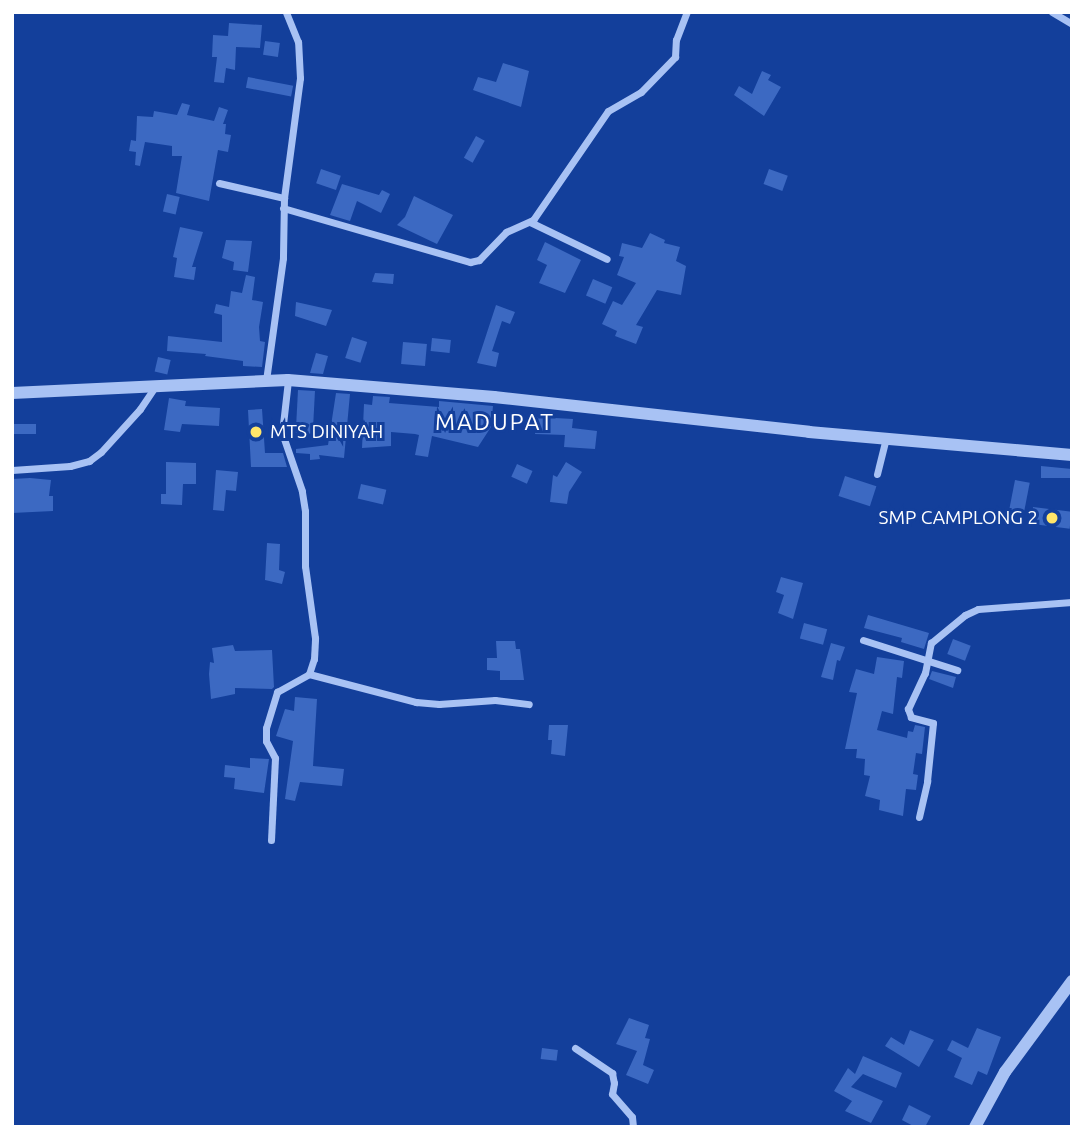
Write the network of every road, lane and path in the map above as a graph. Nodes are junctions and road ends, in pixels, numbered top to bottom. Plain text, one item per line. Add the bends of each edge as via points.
1 (286, 12) edge
2 (687, 12) edge
3 (1052, 12) edge
4 (1072, 24) edge
5 (219, 183) dead end
6 (284, 198) junction
7 (283, 208) junction
8 (530, 222) junction
9 (607, 259) dead end
10 (266, 380) junction
11 (288, 380) junction
12 (155, 387) junction
13 (12, 393) edge
14 (886, 438) junction
15 (1072, 455) edge
16 (12, 470) edge
17 (877, 474) dead end
18 (1072, 602) edge
19 (863, 640) dead end
20 (927, 659) junction
21 (957, 670) dead end
22 (309, 674) junction
23 (529, 704) dead end
24 (919, 817) dead end
25 (271, 840) dead end
26 (1072, 981) edge
27 (575, 1048) dead end
28 (633, 1127) edge
29 (975, 1127) edge

1 - 6 street via 298,42 300,78
2 - 8 street via 675,57 641,92 608,111
3 - 4 street
5 - 6 street
6 - 7 street
7 - 8 street via 470,262 480,260 506,232
7 - 10 street via 284,258
8 - 9 street
10 - 11 street
10 - 12 street
11 - 14 street
11 - 22 street via 282,433 305,511 305,566 314,638
12 - 13 street
12 - 16 street via 89,461
14 - 15 street
14 - 17 street
18 - 20 street via 978,609 937,638
19 - 20 street
20 - 21 street
20 - 24 street via 908,709 911,717 933,723
22 - 23 street via 416,702
22 - 25 street via 277,692 266,728 266,741 275,758
26 - 29 street via 1005,1072
27 - 28 street via 612,1073 612,1094 632,1117

